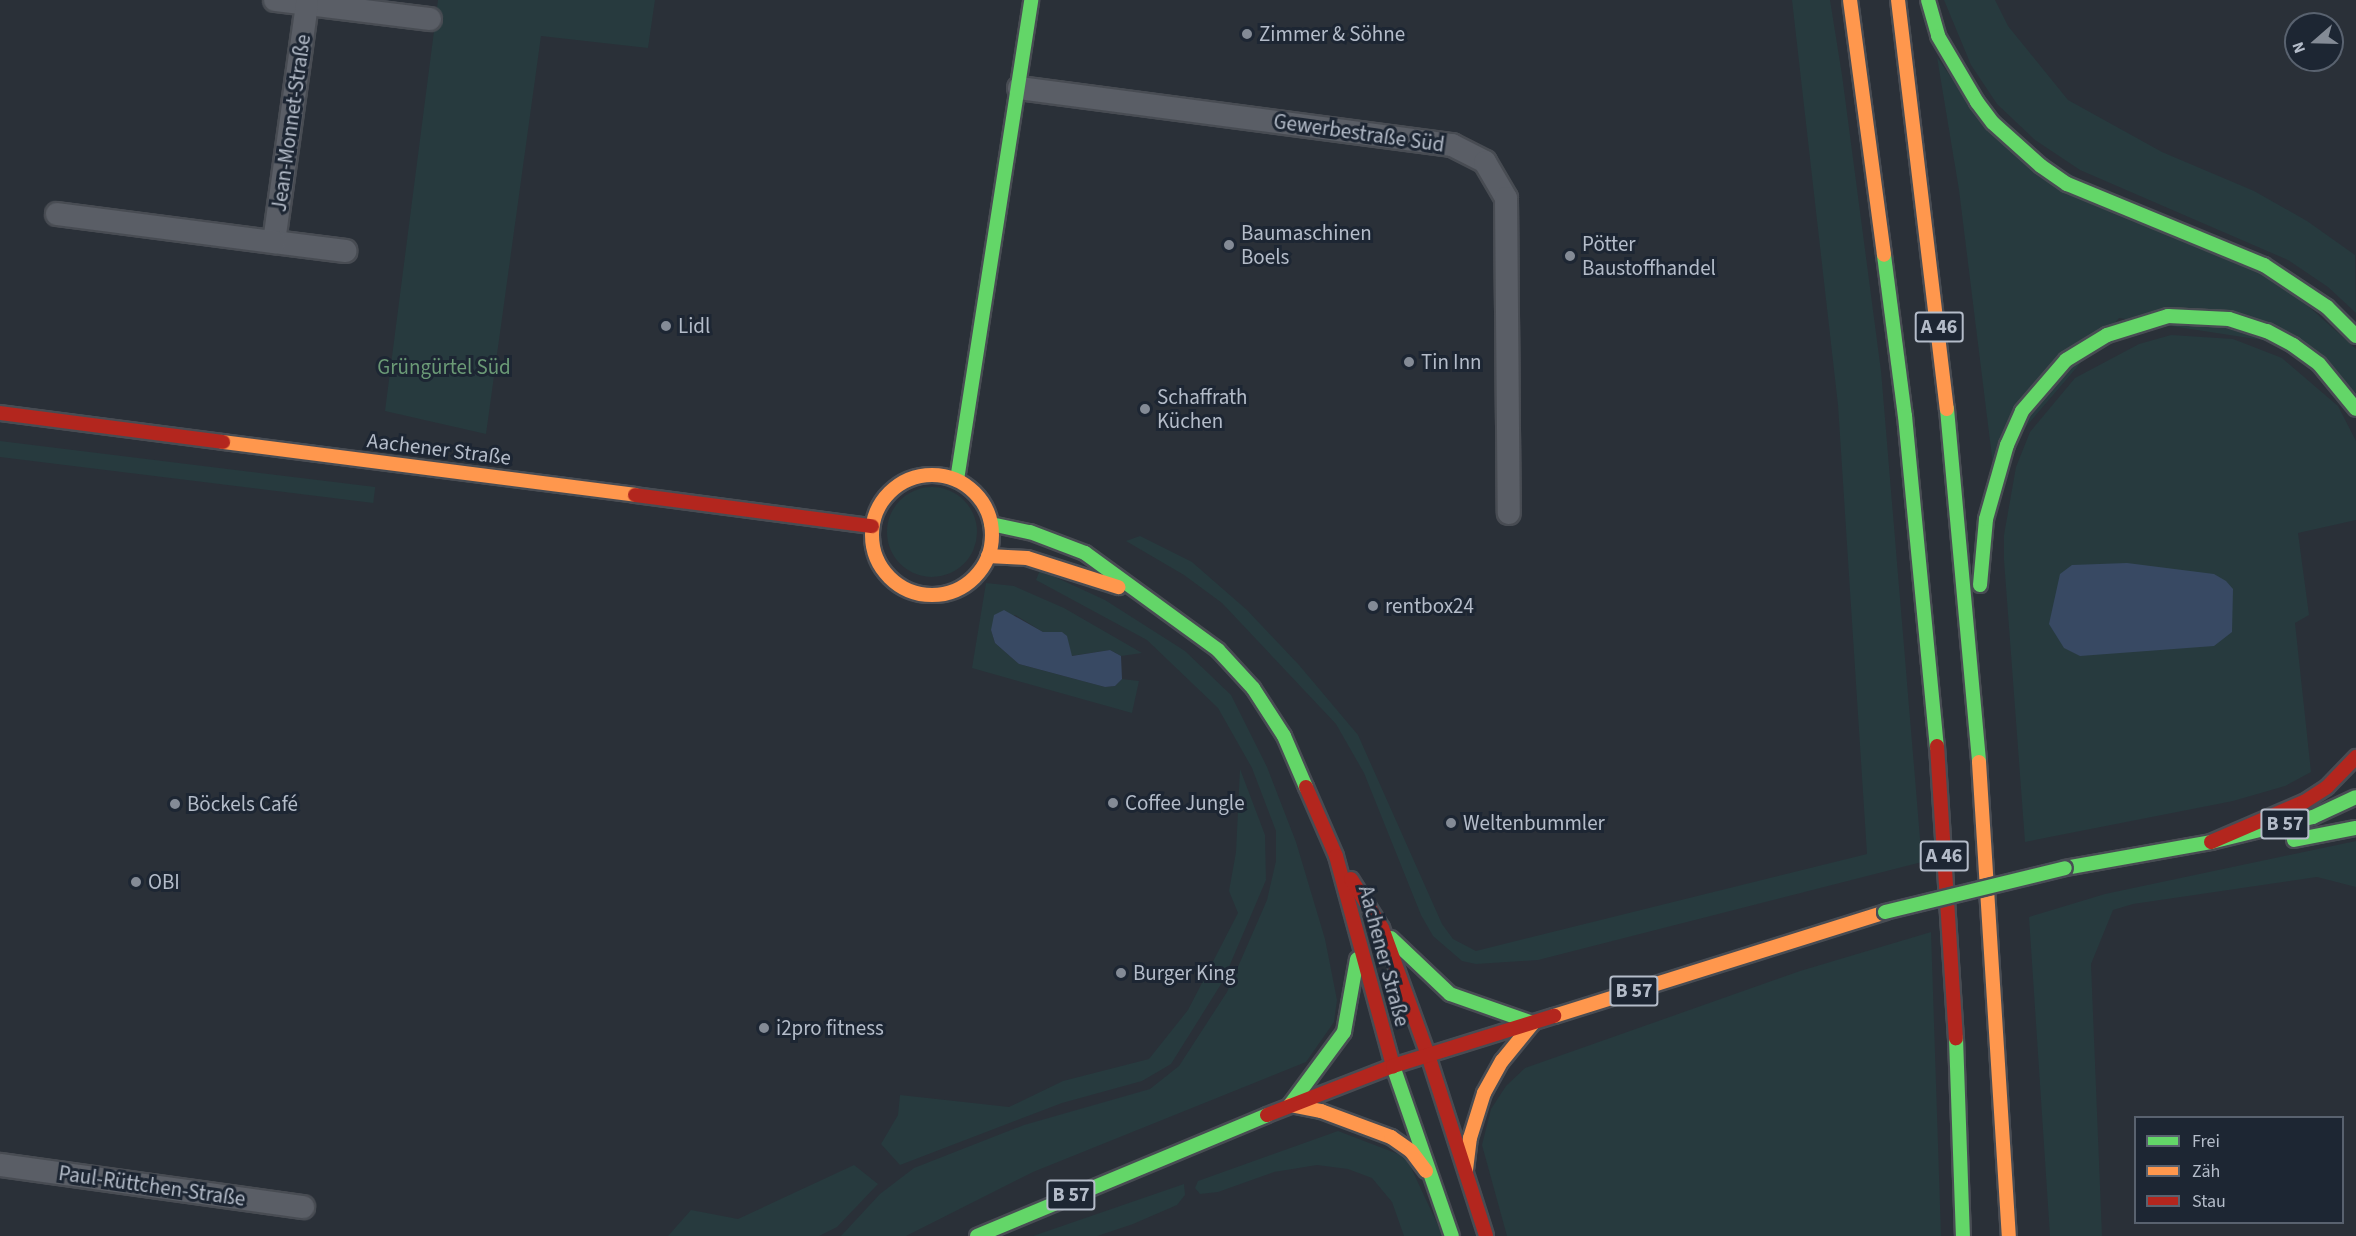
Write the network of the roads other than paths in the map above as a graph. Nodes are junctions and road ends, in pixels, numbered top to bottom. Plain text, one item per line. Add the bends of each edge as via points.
1 (275, 0) edge
2 (1031, 0) edge
3 (1850, 0) edge
4 (1898, 0) edge
5 (1928, 0) edge
6 (307, 4) junction
7 (430, 19) dead end
8 (1019, 88) junction
9 (57, 214) dead end
10 (274, 242) junction
11 (345, 251) dead end
12 (2356, 336) edge
13 (2356, 409) edge
14 (0, 413) edge
15 (957, 480) junction
16 (1509, 513) dead end
17 (991, 524) junction
18 (872, 525) junction
19 (988, 556) junction
20 (1147, 596) junction
21 (1972, 656) junction
22 (2356, 757) edge
23 (2356, 797) edge
24 (2356, 828) edge
25 (2211, 842) junction
26 (1336, 856) junction
27 (1382, 928) junction
28 (1358, 940) junction
29 (1533, 1023) junction
30 (1428, 1055) junction
31 (1393, 1066) junction
32 (1290, 1105) junction
33 (0, 1164) edge
34 (1465, 1175) junction
35 (1433, 1179) junction
36 (303, 1208) dead end
37 (977, 1236) edge
38 (1452, 1236) edge
39 (1486, 1236) edge
40 (1961, 1236) edge
41 (2009, 1236) edge

1 - 6 street, Jean-Monnet-Straße
2 - 8 main road
3 - 40 main road, A 46 via 1878,185 1924,592 1957,1057
4 - 21 main road, A 46 via 1931,255
5 - 12 main road via 1938,36 1977,102 2000,130 2041,166 2067,184 2264,265 2327,307
6 - 7 street, Jean-Monnet-Straße
6 - 10 street, Jean-Monnet-Straße
8 - 15 main road
8 - 16 street, Gewerbestraße Süd via 1452,144 1485,162 1506,198
9 - 10 street, Jean-Monnet-Straße
10 - 11 street, Jean-Monnet-Straße
13 - 21 main road via 2319,364 2293,345 2229,319 2168,316 2130,325 2085,346 2042,383 2022,411 2007,445 1986,519
14 - 18 main road, Aachener Straße
15 - 17 main road via 980,498
15 - 18 main road via 923,475 901,483 878,509
17 - 19 main road
17 - 20 main road, Aachener Straße via 1030,532 1085,553
18 - 19 main road via 874,553 880,565 911,591 951,593 974,578
19 - 20 main road, Aachener Straße via 1027,558
20 - 26 main road, Aachener Straße via 1218,650 1253,688 1284,736
21 - 41 main road, A 46
22 - 25 main road via 2327,787 2304,802
23 - 25 main road, B 57 via 2313,817
24 - 25 main road, B 57 via 2271,843
25 - 29 main road, B 57, bridge via 2065,868 1885,912
26 - 27 main road, Aachener Straße
26 - 28 main road, Aachener Straße
27 - 29 main road via 1427,976 1450,994
27 - 30 main road, Aachener Straße
28 - 31 main road, Aachener Straße
28 - 32 main road via 1344,1032
29 - 30 main road, B 57
29 - 34 main road via 1502,1061 1484,1093 1470,1138
30 - 31 main road, B 57
30 - 34 main road, Aachener Straße
31 - 32 main road, B 57
31 - 35 main road, Aachener Straße
32 - 35 main road via 1331,1114 1391,1137 1411,1151
32 - 37 main road, B 57
33 - 36 street, Paul-Rüttchen-Straße
34 - 39 main road, Aachener Straße
35 - 38 main road, Aachener Straße

